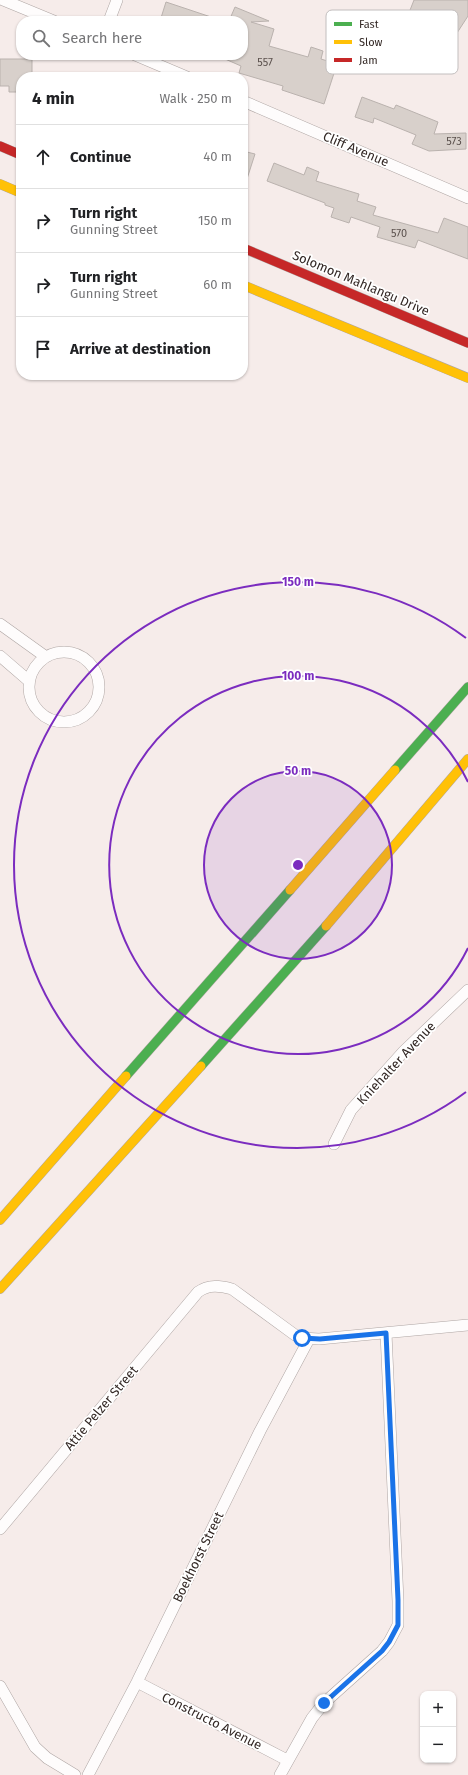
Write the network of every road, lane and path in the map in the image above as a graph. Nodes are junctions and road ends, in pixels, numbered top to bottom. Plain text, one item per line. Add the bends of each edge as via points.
1 (3, 0) edge
2 (118, 0) edge
3 (42, 16) edge
4 (111, 16) edge
5 (147, 60) edge
6 (175, 72) edge
7 (248, 103) edge
8 (0, 146) edge
9 (16, 153) edge
10 (0, 184) edge
11 (16, 190) edge
12 (468, 198) edge
13 (248, 250) edge
14 (248, 287) edge
15 (468, 343) edge
16 (468, 378) edge
17 (0, 624) edge
18 (0, 656) edge
19 (46, 658) junction
20 (29, 681) junction
21 (468, 687) edge
22 (468, 759) edge
23 (468, 990) edge
24 (334, 1144) dead end
25 (0, 1219) edge
26 (0, 1288) edge
27 (468, 1325) edge
28 (386, 1333) junction
29 (309, 1339) junction
30 (0, 1529) edge
31 (137, 1682) junction
32 (0, 1686) edge
33 (288, 1760) junction
34 (75, 1775) edge
35 (88, 1775) edge
36 (280, 1775) edge

1 - 3 street
2 - 4 street
5 - 6 street
7 - 12 street, Cliff Avenue
8 - 9 main road
10 - 11 main road
13 - 15 main road, Solomon Mahlangu Drive
14 - 16 main road
17 - 19 street
18 - 20 street
19 - 20 street via 32,672
19 - 20 street via 65,652 80,657 92,666 99,688 90,710 81,718 69,722 47,718 38,711 32,701
21 - 25 main road
22 - 26 main road via 299,958
23 - 24 street, Kniehalter Avenue via 404,1051 351,1110
27 - 28 street
28 - 29 street
28 - 33 street via 398,1625 382,1651 324,1703 312,1718
29 - 30 street, Attie Pelzer Street via 295,1336 232,1289 216,1286 204,1288
29 - 31 street, Boekhorst Street via 260,1431
31 - 33 street, Constructo Avenue
31 - 35 street, Boekhorst Street
32 - 34 street via 35,1747 47,1758
33 - 36 street

